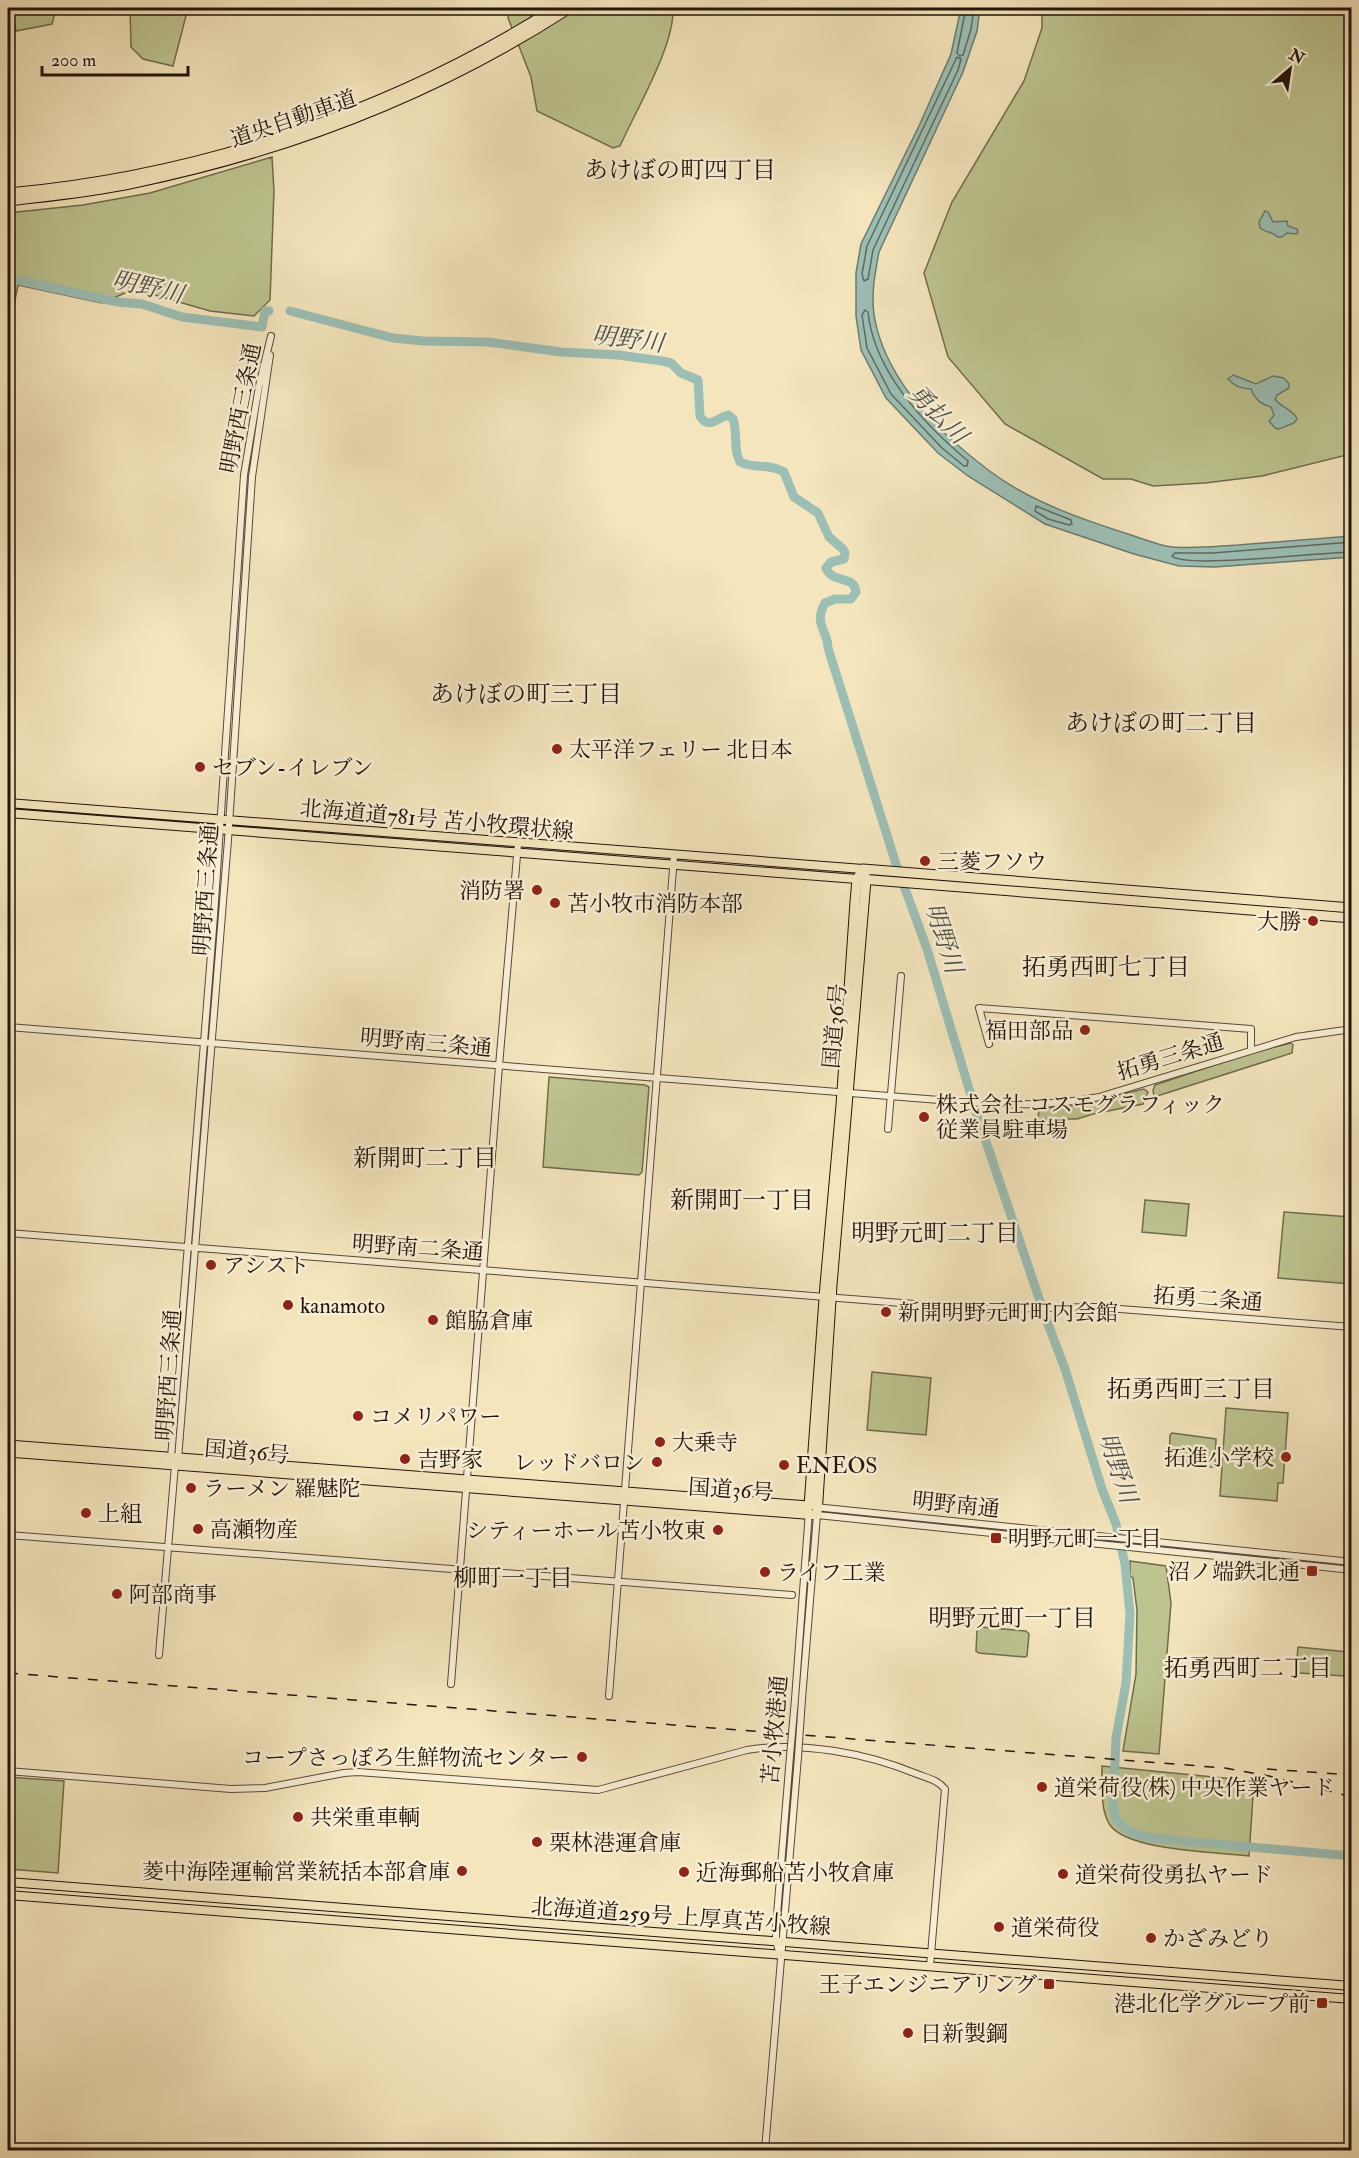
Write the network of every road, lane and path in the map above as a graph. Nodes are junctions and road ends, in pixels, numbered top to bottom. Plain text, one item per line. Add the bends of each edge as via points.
1 (555, 8) edge
2 (570, 8) edge
3 (505, 42) junction
4 (268, 145) junction
5 (8, 193) edge
6 (8, 201) edge
7 (8, 803) edge
8 (8, 813) edge
9 (225, 820) junction
10 (224, 830) junction
11 (518, 844) junction
12 (518, 853) junction
13 (674, 856) junction
14 (673, 866) junction
15 (863, 869) junction
16 (862, 880) junction
17 (1352, 908) edge
18 (1352, 918) edge
19 (901, 976) dead end
20 (8, 1027) edge
21 (1352, 1029) edge
22 (208, 1043) junction
23 (990, 1044) dead end
24 (1251, 1050) junction
25 (499, 1066) junction
26 (656, 1078) junction
27 (845, 1093) junction
28 (890, 1096) junction
29 (888, 1129) dead end
30 (8, 1233) edge
31 (192, 1247) junction
32 (484, 1270) junction
33 (640, 1283) junction
34 (828, 1297) junction
35 (1352, 1327) edge
36 (8, 1445) edge
37 (8, 1452) edge
38 (175, 1460) junction
39 (467, 1484) junction
40 (624, 1496) junction
41 (813, 1511) junction
42 (8, 1535) edge
43 (168, 1548) junction
44 (1352, 1562) edge
45 (460, 1570) junction
46 (1352, 1570) edge
47 (616, 1582) junction
48 (792, 1595) dead end
49 (159, 1655) dead end
50 (451, 1684) dead end
51 (609, 1696) dead end
52 (798, 1699) junction
53 (8, 1771) edge
54 (8, 1882) edge
55 (8, 1894) edge
56 (779, 1942) junction
57 (931, 1953) junction
58 (780, 1955) junction
59 (930, 1966) junction
60 (1352, 1986) edge
61 (1352, 1999) edge
62 (765, 2151) edge

1 - 3 highway, 道央自動車道
2 - 3 highway, 道央自動車道
3 - 4 highway, 道央自動車道
4 - 5 highway, 道央自動車道 via 129,175
4 - 6 highway, 道央自動車道 via 233,160 132,184
7 - 9 main road, 北海道道781号 苫小牧環状線
8 - 10 main road, 北海道道781号 苫小牧環状線
9 - 9 street, 明野西三条通 via 244,475 271,336 252,477
9 - 10 street, 明野西三条通
9 - 11 main road, 北海道道781号 苫小牧環状線
10 - 12 main road, 北海道道781号 苫小牧環状線
10 - 22 street, 明野西三条通
11 - 12 street
11 - 13 main road, 北海道道781号 苫小牧環状線
12 - 14 main road, 北海道道781号 苫小牧環状線
12 - 25 street
13 - 14 street
13 - 15 main road, 北海道道781号 苫小牧環状線
14 - 16 main road, 北海道道781号 苫小牧環状線
14 - 26 street
15 - 16 highway, 国道36号
15 - 17 highway
16 - 18 highway
16 - 27 highway, 国道36号
19 - 28 street
20 - 22 street, 明野南三条通
21 - 24 street, 拓勇三条通 via 1296,1037
22 - 25 street, 明野南三条通
22 - 31 street, 明野西三条通
23 - 24 street via 979,1008 1251,1029
24 - 28 street, 拓勇三条通 via 1099,1097 1046,1105
25 - 26 street, 明野南三条通
25 - 32 street
26 - 27 street, 明野南三条通
26 - 33 street
27 - 28 street
27 - 34 highway, 国道36号
28 - 29 street
30 - 31 street, 明野南二条通
31 - 32 street, 明野南二条通
31 - 38 street, 明野西三条通
32 - 33 street, 明野南二条通
32 - 39 street
33 - 34 street, 明野南二条通
33 - 40 street
34 - 35 street, 拓勇二条通 via 975,1308 1105,1308
34 - 41 highway, 国道36号
36 - 38 highway, 国道36号
37 - 38 highway, 国道36号
38 - 39 highway, 国道36号
38 - 43 street, 明野西三条通
39 - 40 highway, 国道36号
39 - 45 street
40 - 41 highway, 国道36号
40 - 47 street
41 - 44 street, 明野南通
41 - 46 street, 明野南通
41 - 52 street, 苫小牧港通
42 - 43 street
43 - 45 street
43 - 49 street, 明野西三条通
45 - 47 street
45 - 50 street
47 - 48 street
47 - 51 street
52 - 56 street, 苫小牧港通, bridge via 790,1756
52 - 56 street, 苫小牧港通, bridge via 798,1757
53 - 57 street via 231,1789 265,1788 344,1773 375,1773 598,1790 766,1747 860,1754 937,1782 945,1789
54 - 56 main road, 北海道道259号 上厚真苫小牧線
55 - 58 main road, 北海道道259号 上厚真苫小牧線
56 - 57 main road, 北海道道259号 上厚真苫小牧線
56 - 58 street, 苫小牧港通
57 - 59 street
57 - 60 main road, 北海道道259号 上厚真苫小牧線
58 - 59 main road, 北海道道259号 上厚真苫小牧線
58 - 62 street, 苫小牧港通
59 - 61 main road, 北海道道259号 上厚真苫小牧線

